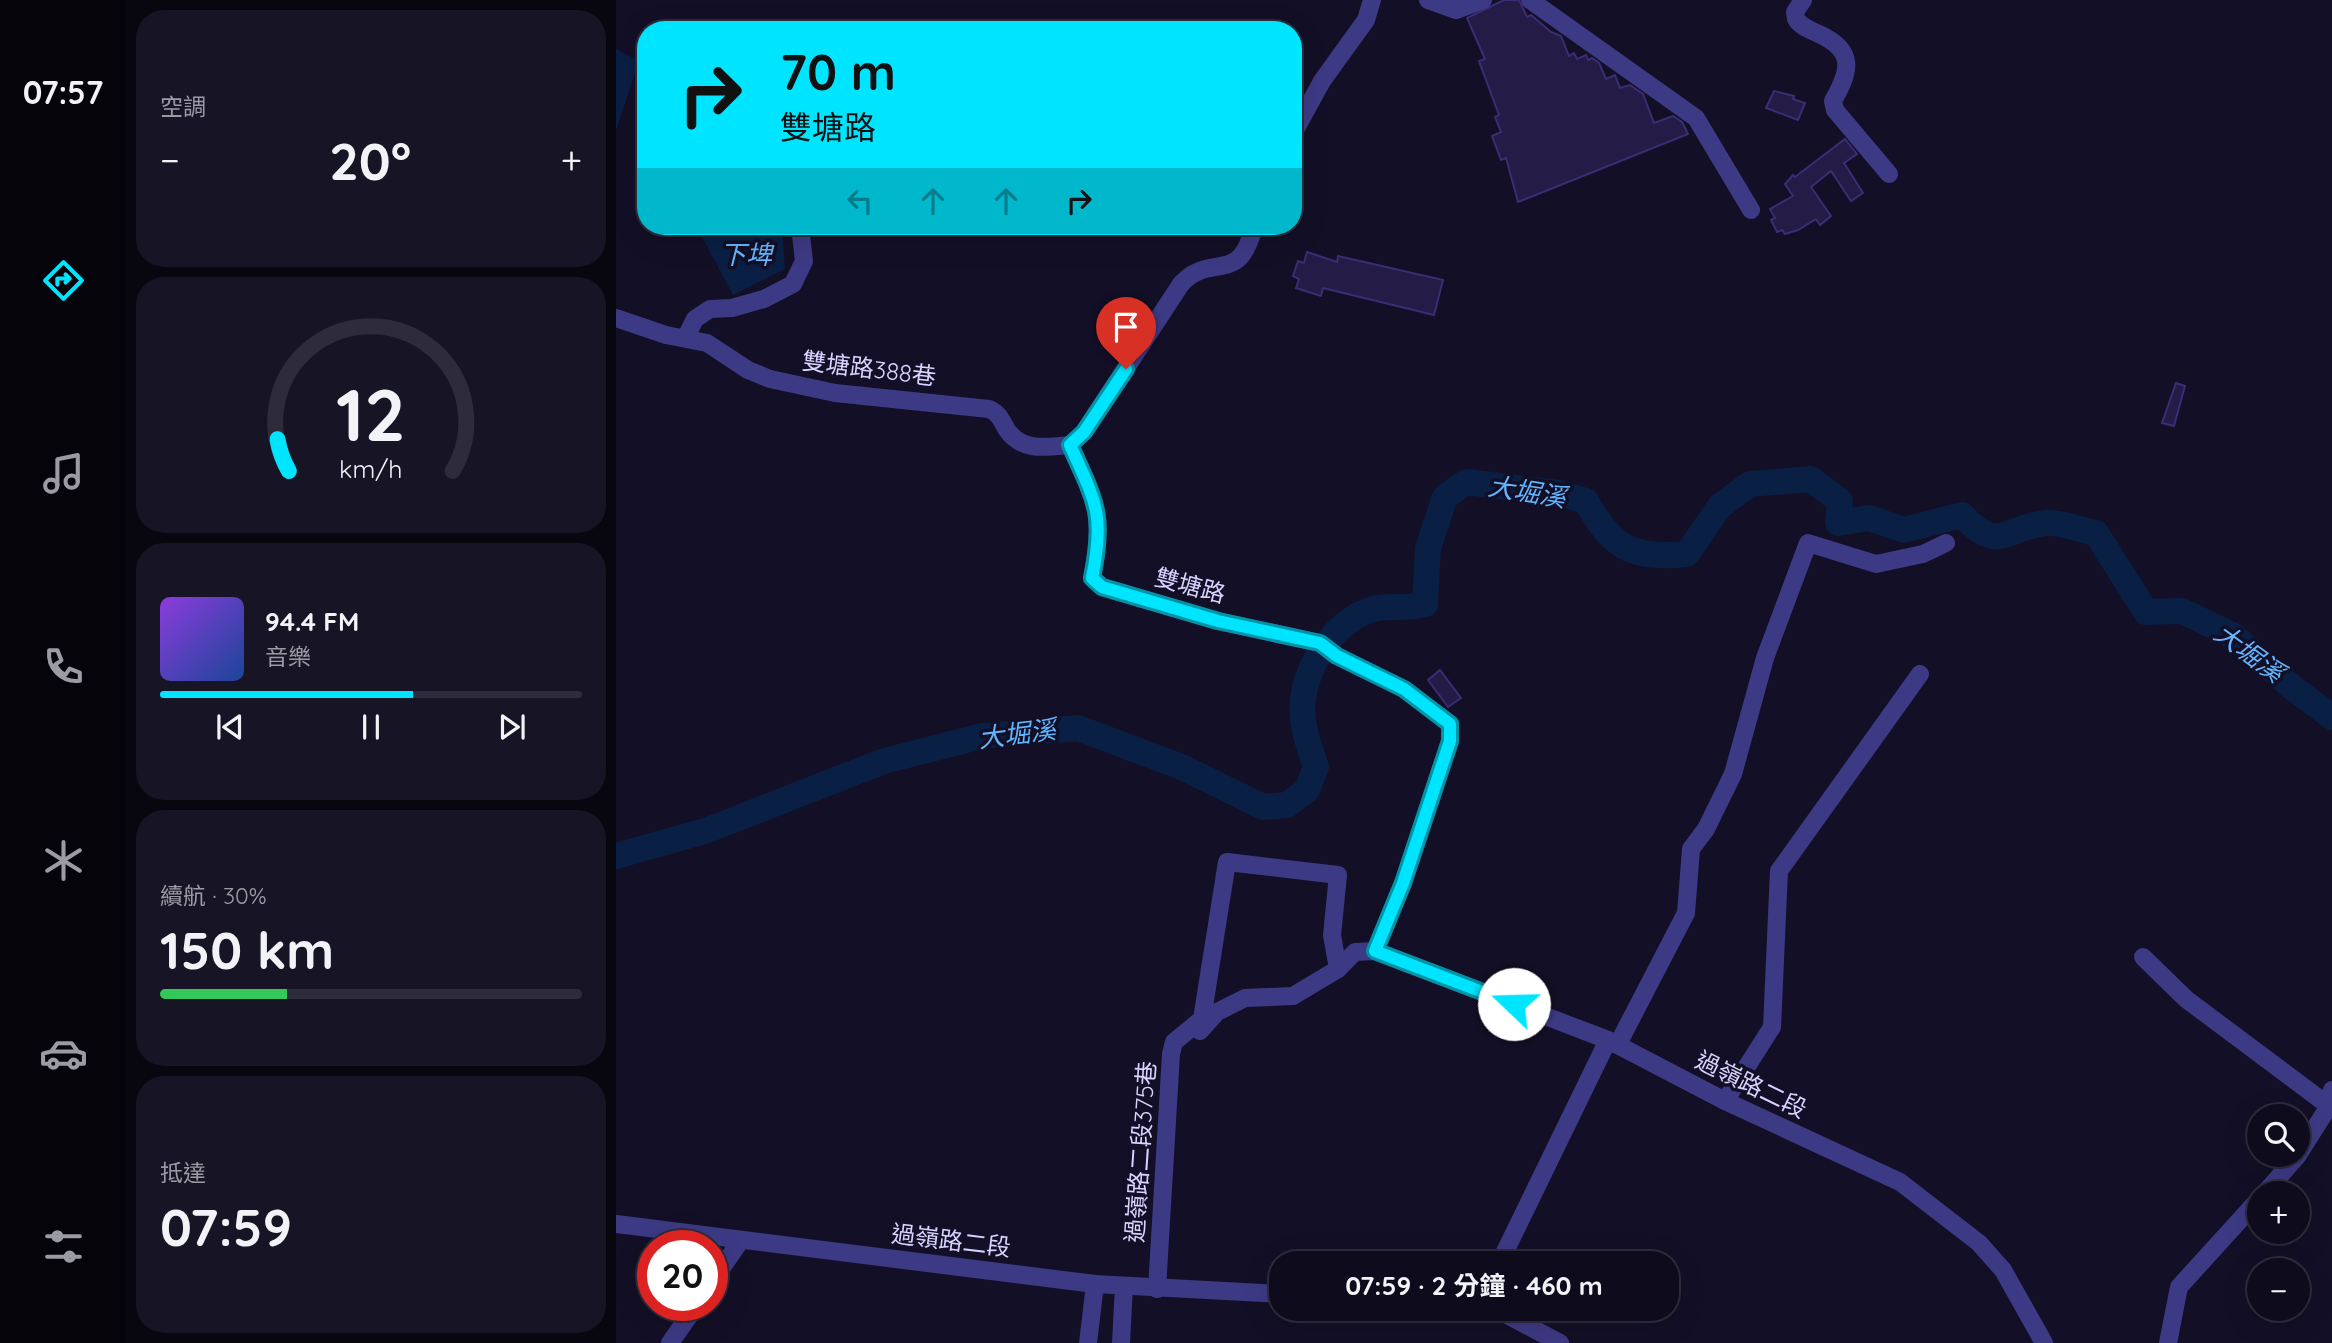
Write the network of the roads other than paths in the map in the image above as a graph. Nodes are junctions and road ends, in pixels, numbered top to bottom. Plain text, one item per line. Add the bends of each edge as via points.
1 (1373, 0) edge
2 (1428, 0) edge
3 (1483, 0) edge
4 (1530, 0) edge
5 (1803, 0) edge
6 (1302, 118) edge
7 (1889, 174) dead end
8 (1751, 210) dead end
9 (801, 235) edge
10 (1251, 235) edge
11 (616, 318) edge
12 (686, 337) junction
13 (1070, 445) junction
14 (1946, 543) dead end
15 (1920, 674) dead end
16 (1375, 951) junction
17 (2143, 957) dead end
18 (1338, 969) junction
19 (1613, 1042) junction
20 (1171, 1054) junction
21 (2330, 1098) edge
22 (1725, 1101) junction
23 (2310, 1134) edge
24 (2288, 1167) edge
25 (2275, 1181) edge
26 (2247, 1212) edge
27 (616, 1224) edge
28 (741, 1240) junction
29 (1506, 1251) edge
30 (728, 1259) edge
31 (1095, 1284) junction
32 (1124, 1286) junction
33 (1157, 1289) junction
34 (1269, 1294) edge
35 (685, 1321) edge
36 (1519, 1321) edge
37 (670, 1343) edge
38 (1088, 1343) edge
39 (1121, 1343) edge
40 (1560, 1343) edge
41 (2044, 1343) edge
42 (2168, 1343) edge

1 - 6 street via 1366,20
2 - 3 street via 1456,10
4 - 8 street via 1696,118
5 - 7 street via 1796,19 1836,42 1847,63 1848,73 1833,102 1835,110
9 - 12 street via 804,261 793,284 764,299 710,309 695,319
10 - 13 street via 1234,261 1196,271 1181,284 1084,432
11 - 12 street, 雙塘路388巷
12 - 13 street, 雙塘路388巷 via 706,343 770,379 835,393 989,409 999,414 1013,438 1025,446
13 - 16 street, 雙塘路 via 1096,506 1100,538 1092,578 1096,584 1218,621 1320,643 1419,698 1450,724 1452,733 1403,883
14 - 19 street via 1923,554 1876,564 1808,543 1765,658 1733,774 1690,849 1686,913
15 - 22 street via 1779,871 1772,1027
16 - 18 street via 1355,952
16 - 19 street, 過嶺路二段
17 - 21 street via 2186,999
18 - 20 street via 1293,996 1245,998 1217,1012 1182,1051
18 - 20 street, 過嶺路二段375巷 via 1332,935 1338,875 1227,862 1202,1019 1174,1042
19 - 22 street, 過嶺路二段
19 - 29 street
20 - 33 street, 過嶺路二段375巷
21 - 23 street
22 - 41 street, 過嶺路二段 via 1900,1182 1979,1242 2003,1270
24 - 25 street
26 - 42 street via 2179,1287
27 - 28 street, 過嶺路二段
28 - 30 street
28 - 31 street, 過嶺路二段
31 - 32 street, 過嶺路二段
31 - 38 street
32 - 33 street, 過嶺路二段
32 - 39 street
33 - 34 street, 過嶺路二段
35 - 37 street
36 - 40 street

